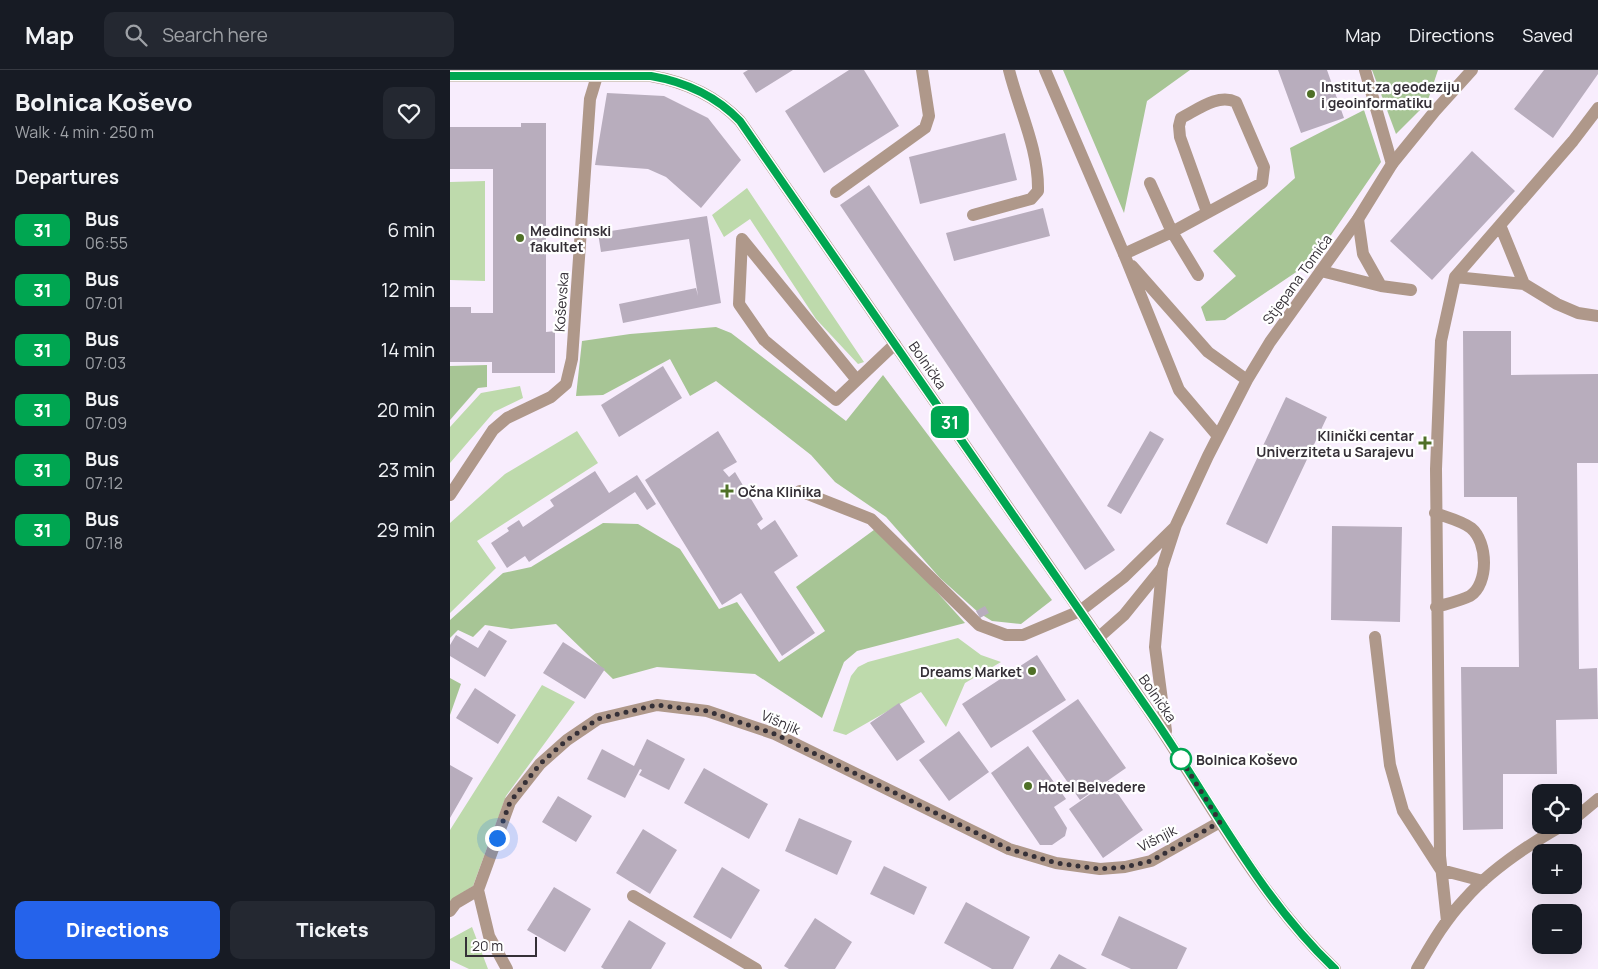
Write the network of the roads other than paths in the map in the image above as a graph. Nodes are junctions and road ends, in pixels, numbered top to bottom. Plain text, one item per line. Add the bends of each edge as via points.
1 (922, 70) edge
2 (1009, 70) edge
3 (1045, 70) edge
4 (1365, 70) edge
5 (1472, 70) edge
6 (450, 76) edge
7 (597, 76) junction
8 (1598, 108) edge
9 (1392, 164) junction
10 (1150, 183) dead end
11 (836, 192) dead end
12 (1208, 212) junction
13 (973, 215) dead end
14 (1358, 219) junction
15 (1500, 225) junction
16 (1172, 232) junction
17 (1125, 256) junction
18 (1322, 271) junction
19 (1198, 275) dead end
20 (1455, 277) junction
21 (1524, 284) junction
22 (1381, 286) junction
23 (1410, 290) dead end
24 (1598, 316) edge
25 (895, 344) junction
26 (856, 379) junction
27 (1247, 380) junction
28 (1218, 436) junction
29 (800, 491) dead end
30 (450, 495) edge
31 (1435, 513) junction
32 (1176, 525) junction
33 (1162, 568) junction
34 (1436, 607) junction
35 (1080, 611) junction
36 (1375, 636) dead end
37 (1098, 638) junction
38 (1167, 736) junction
39 (1598, 799) edge
40 (1582, 812) edge
41 (1220, 822) junction
42 (1547, 834) edge
43 (1441, 870) junction
44 (1482, 881) junction
45 (478, 890) junction
46 (633, 896) dead end
47 (450, 911) edge
48 (1447, 921) junction
49 (507, 969) edge
50 (756, 969) edge
51 (1335, 969) edge
52 (1417, 969) edge

1 - 11 street via 929,116 925,128
2 - 13 street via 1039,177 1038,191 1031,198
3 - 17 street
4 - 9 street
5 - 9 street, Stjepana Tomića
6 - 7 street, Bolnička
7 - 25 street, Bolnička via 651,76 674,80 691,86 730,111
7 - 30 street, Koševska via 590,98 572,359 566,384 551,397 507,418 493,430
8 - 15 street
9 - 14 street, Stjepana Tomića
10 - 16 street
12 - 12 street via 1262,183 1265,174 1236,102 1228,98 1181,118 1178,126
12 - 16 street
14 - 18 street, Stjepana Tomića
14 - 22 street via 1363,254
15 - 20 street
15 - 21 street
16 - 17 street
16 - 19 street
17 - 27 street via 1208,352
17 - 28 street via 1179,390
18 - 22 street
18 - 27 street, Stjepana Tomića via 1270,342
20 - 21 street
20 - 31 street via 1441,341
21 - 24 street via 1557,304 1578,313
22 - 23 street
25 - 26 street
25 - 35 street, Bolnička
26 - 26 street via 836,400 764,340 739,304 742,239
27 - 28 street, Stjepana Tomića
28 - 32 street, Stjepana Tomića
29 - 35 street, Stjepana Tomića via 871,519 979,624 1006,635 1023,635
31 - 34 street
31 - 34 street via 1471,528 1480,544 1483,559 1483,575 1474,592
32 - 33 street, Stjepana Tomića
32 - 35 street, Stjepana Tomića via 1124,577
33 - 37 street, Stjepana Tomića via 1124,615
33 - 38 street via 1155,647
34 - 43 street
35 - 37 street, Bolnička
36 - 43 street via 1390,765 1403,811
37 - 38 street, Bolnička
38 - 41 street, Bolnička
39 - 40 street
41 - 45 street, Višnjik via 1151,861 1100,869 1056,863 1009,849 775,734 707,711 656,705 598,719 540,764 510,802
41 - 51 street, Bolnička via 1272,899
42 - 44 street
43 - 44 street
43 - 48 street
44 - 48 street
45 - 47 street via 456,902
45 - 49 street via 489,936
46 - 50 street
48 - 52 street

